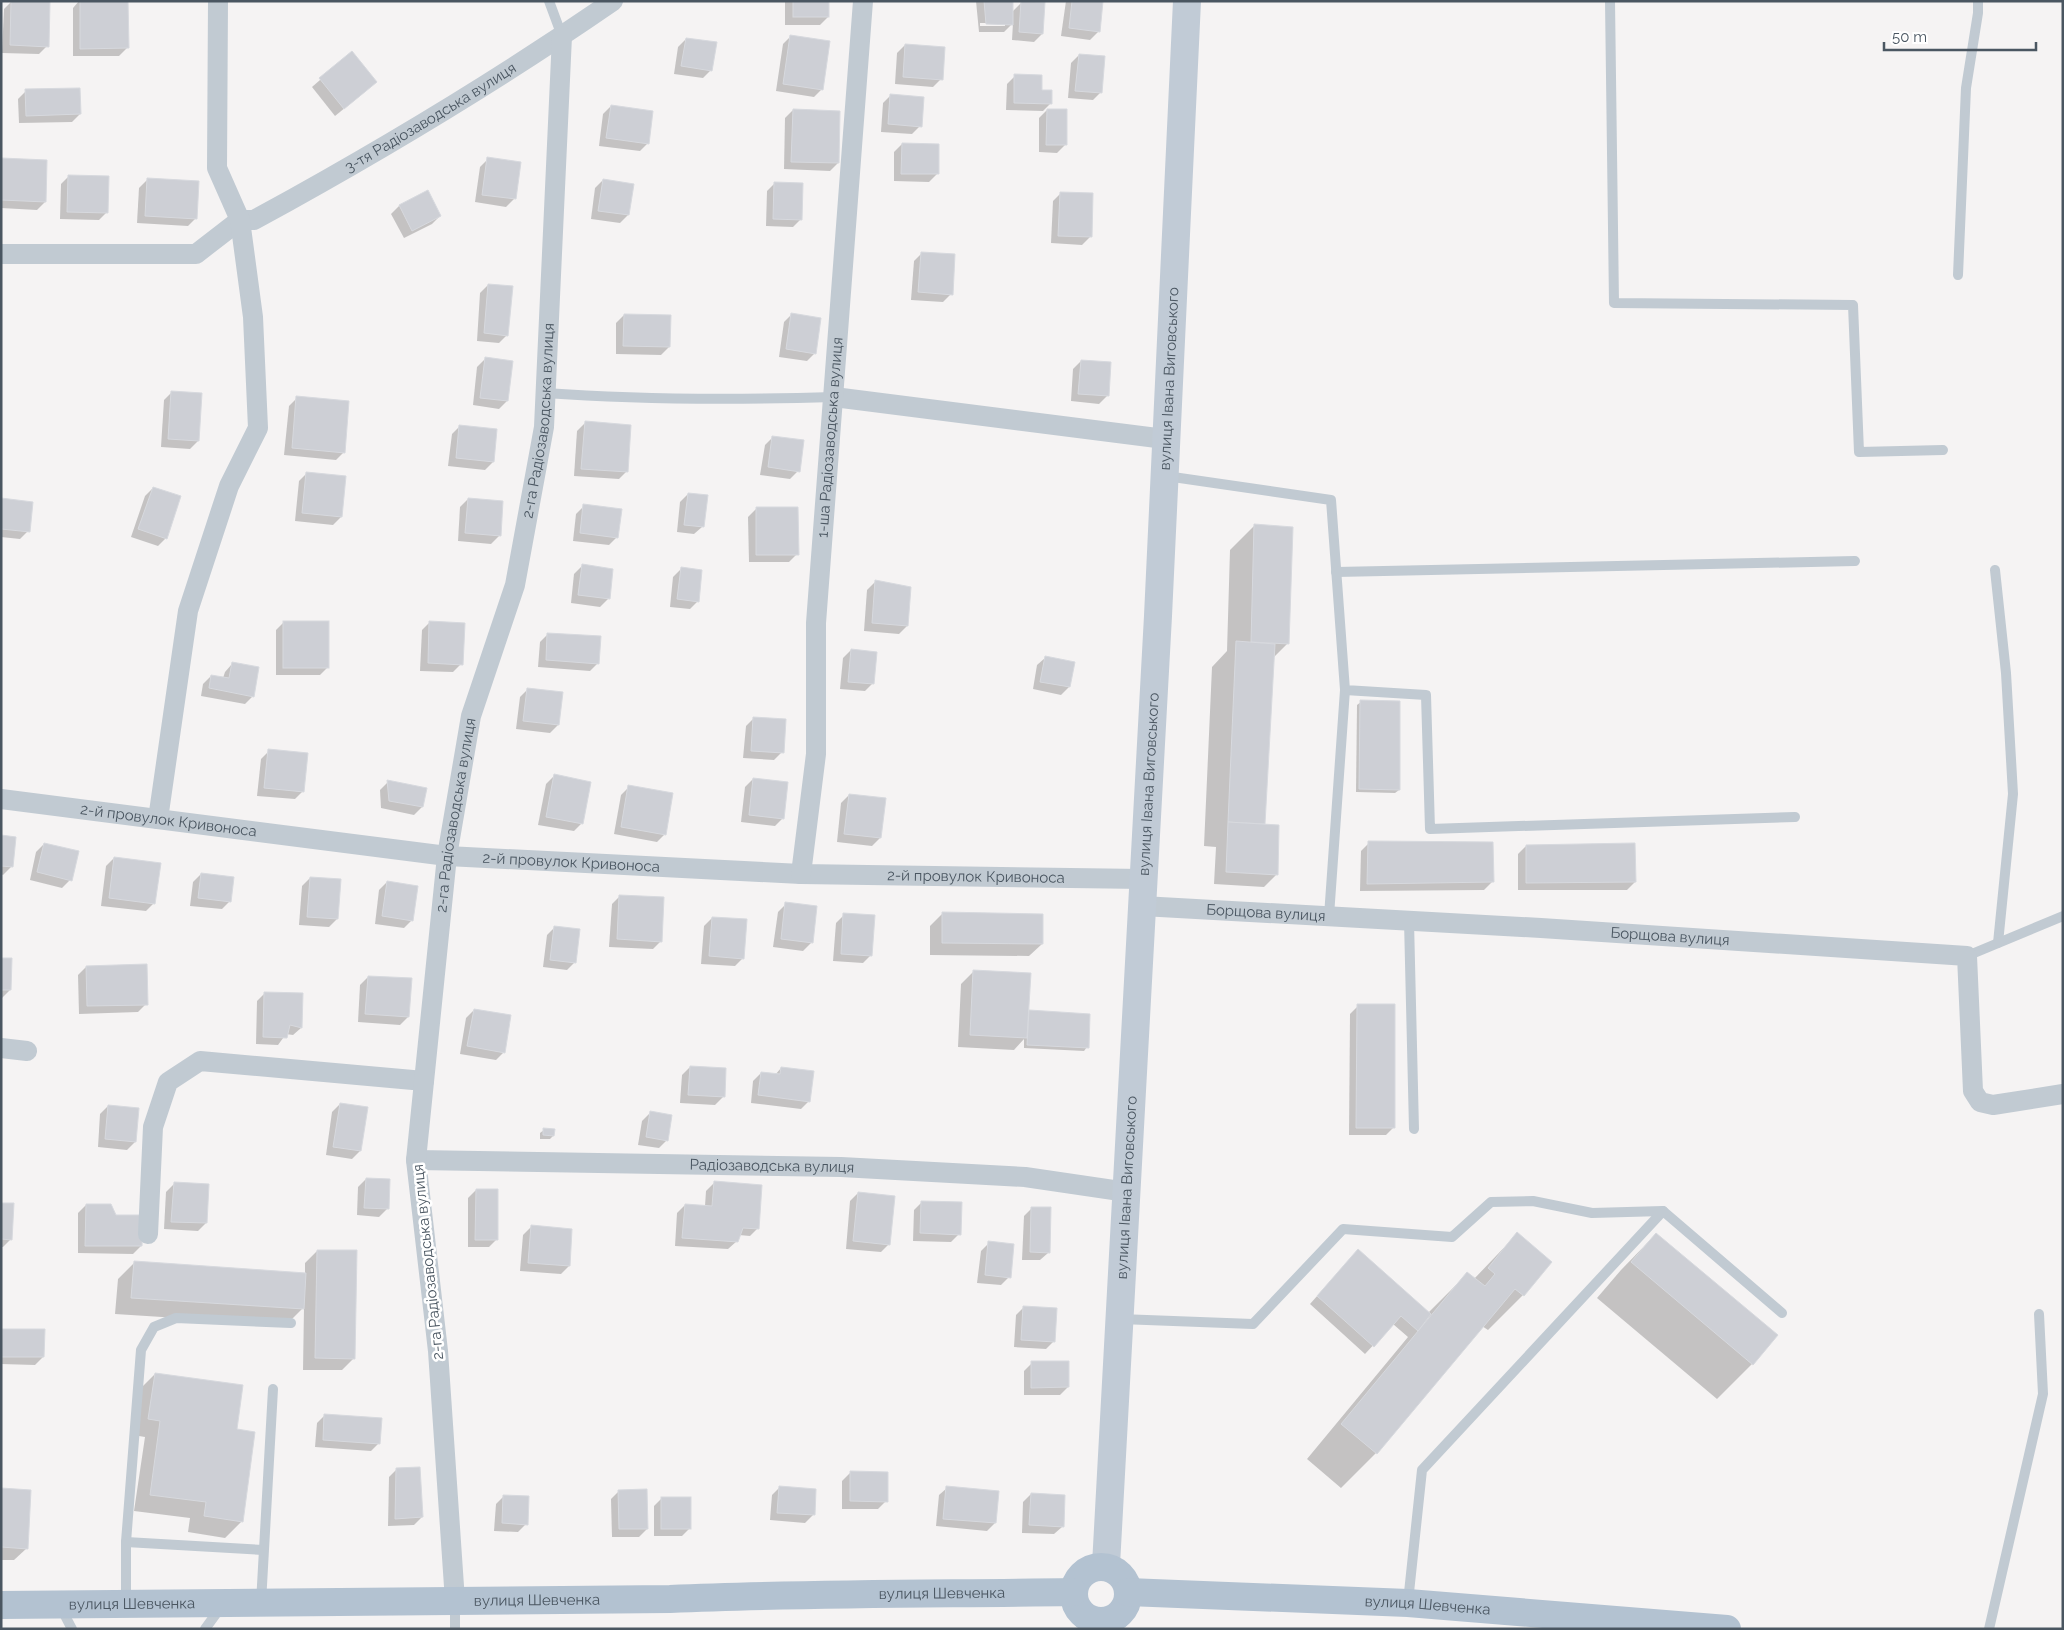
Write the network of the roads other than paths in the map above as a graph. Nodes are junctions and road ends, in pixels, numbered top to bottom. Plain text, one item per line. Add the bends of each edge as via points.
1 (218, 1) edge
2 (549, 1) edge
3 (612, 1) edge
4 (863, 1) edge
5 (1187, 1) edge
6 (1610, 1) edge
7 (1978, 1) edge
8 (562, 36) junction
9 (240, 220) junction
10 (1, 254) edge
11 (1958, 275) dead end
12 (545, 393) junction
13 (834, 396) junction
14 (1167, 437) junction
15 (1942, 450) dead end
16 (1165, 476) junction
17 (1855, 561) dead end
18 (1995, 570) dead end
19 (1336, 572) junction
20 (1345, 690) junction
21 (1, 799) edge
22 (1795, 817) dead end
23 (158, 819) junction
24 (447, 856) junction
25 (802, 874) junction
26 (1142, 892) junction
27 (1329, 916) junction
28 (2063, 916) edge
29 (1409, 921) junction
30 (1998, 943) junction
31 (1967, 956) junction
32 (1, 1048) edge
33 (27, 1051) dead end
34 (424, 1082) junction
35 (2063, 1094) edge
36 (1414, 1129) dead end
37 (416, 1160) junction
38 (1127, 1192) junction
39 (1663, 1211) junction
40 (148, 1234) dead end
41 (1782, 1313) dead end
42 (2039, 1314) dead end
43 (1120, 1319) junction
44 (291, 1323) dead end
45 (273, 1389) dead end
46 (126, 1542) junction
47 (263, 1550) junction
48 (1106, 1565) junction
49 (1073, 1592) junction
50 (1128, 1592) junction
51 (454, 1601) junction
52 (224, 1603) junction
53 (261, 1603) junction
54 (60, 1604) junction
55 (126, 1604) junction
56 (1408, 1604) junction
57 (1, 1605) edge
58 (1103, 1625) edge
59 (72, 1629) edge
60 (205, 1629) edge
61 (455, 1629) edge
62 (1727, 1629) edge
63 (1989, 1629) edge

1 - 9 street via 217,168
2 - 8 lane
3 - 8 street, 3-тя Радіозаводська вулиця
4 - 13 street, 1-ша Радіозаводська вулиця
5 - 14 street, вулиця Івана Виговського
6 - 15 lane via 1614,303 1853,305 1859,452
7 - 11 lane via 1966,88
8 - 9 street, 3-тя Радіозаводська вулиця via 351,167 254,220
8 - 12 street, 2-га Радіозаводська вулиця
9 - 10 street via 196,254
9 - 23 street via 253,318 258,428 230,486 188,610
12 - 13 lane via 618,399 730,400
12 - 24 street, 2-га Радіозаводська вулиця via 544,427 515,586 471,716
13 - 14 street
13 - 25 street, 1-ша Радіозаводська вулиця via 816,623 816,754
14 - 16 street, вулиця Івана Виговського
16 - 19 lane via 1331,500
16 - 26 street, вулиця Івана Виговського
17 - 19 lane
18 - 30 lane via 2006,673 2013,794
19 - 20 lane
20 - 22 lane via 1426,695 1430,829
20 - 27 lane
21 - 23 street, 2-й провулок Кривоноса
23 - 24 street, 2-й провулок Кривоноса
24 - 25 street, 2-й провулок Кривоноса
24 - 34 street, 2-га Радіозаводська вулиця
25 - 26 street, 2-й провулок Кривоноса
26 - 27 street, Борщова вулиця
26 - 38 street, вулиця Івана Виговського
27 - 29 street, Борщова вулиця
28 - 30 lane
29 - 31 street, Борщова вулиця
29 - 36 lane
30 - 31 lane
31 - 35 street via 1974,1091 1980,1102 1993,1105
32 - 33 street
34 - 37 street, 2-га Радіозаводська вулиця
34 - 40 street via 200,1061 168,1082 153,1127
37 - 38 street, Радіозаводська вулиця via 842,1167 1025,1177
37 - 51 street, 2-га Радіозаводська вулиця via 438,1351
38 - 43 street, вулиця Івана Виговського
39 - 41 lane
39 - 43 lane via 1592,1213 1533,1202 1491,1202 1452,1237 1344,1229 1253,1324
39 - 56 lane via 1422,1470
42 - 63 lane via 2043,1394
43 - 48 street, вулиця Івана Виговського
44 - 46 lane via 176,1318 154,1327 141,1350
45 - 47 lane
46 - 47 lane
46 - 55 lane
47 - 53 lane
48 - 49 main road via 1080,1574
48 - 50 main road via 1120,1574
49 - 51 main road, вулиця Шевченка
49 - 58 main road via 1082,1613
50 - 56 main road, вулиця Шевченка
50 - 58 main road via 1124,1610
51 - 53 main road, вулиця Шевченка
51 - 61 lane
52 - 53 main road, вулиця Шевченка
52 - 55 main road, вулиця Шевченка
52 - 60 lane
54 - 55 main road, вулиця Шевченка
54 - 57 main road, вулиця Шевченка
54 - 59 lane
56 - 62 main road, вулиця Шевченка

